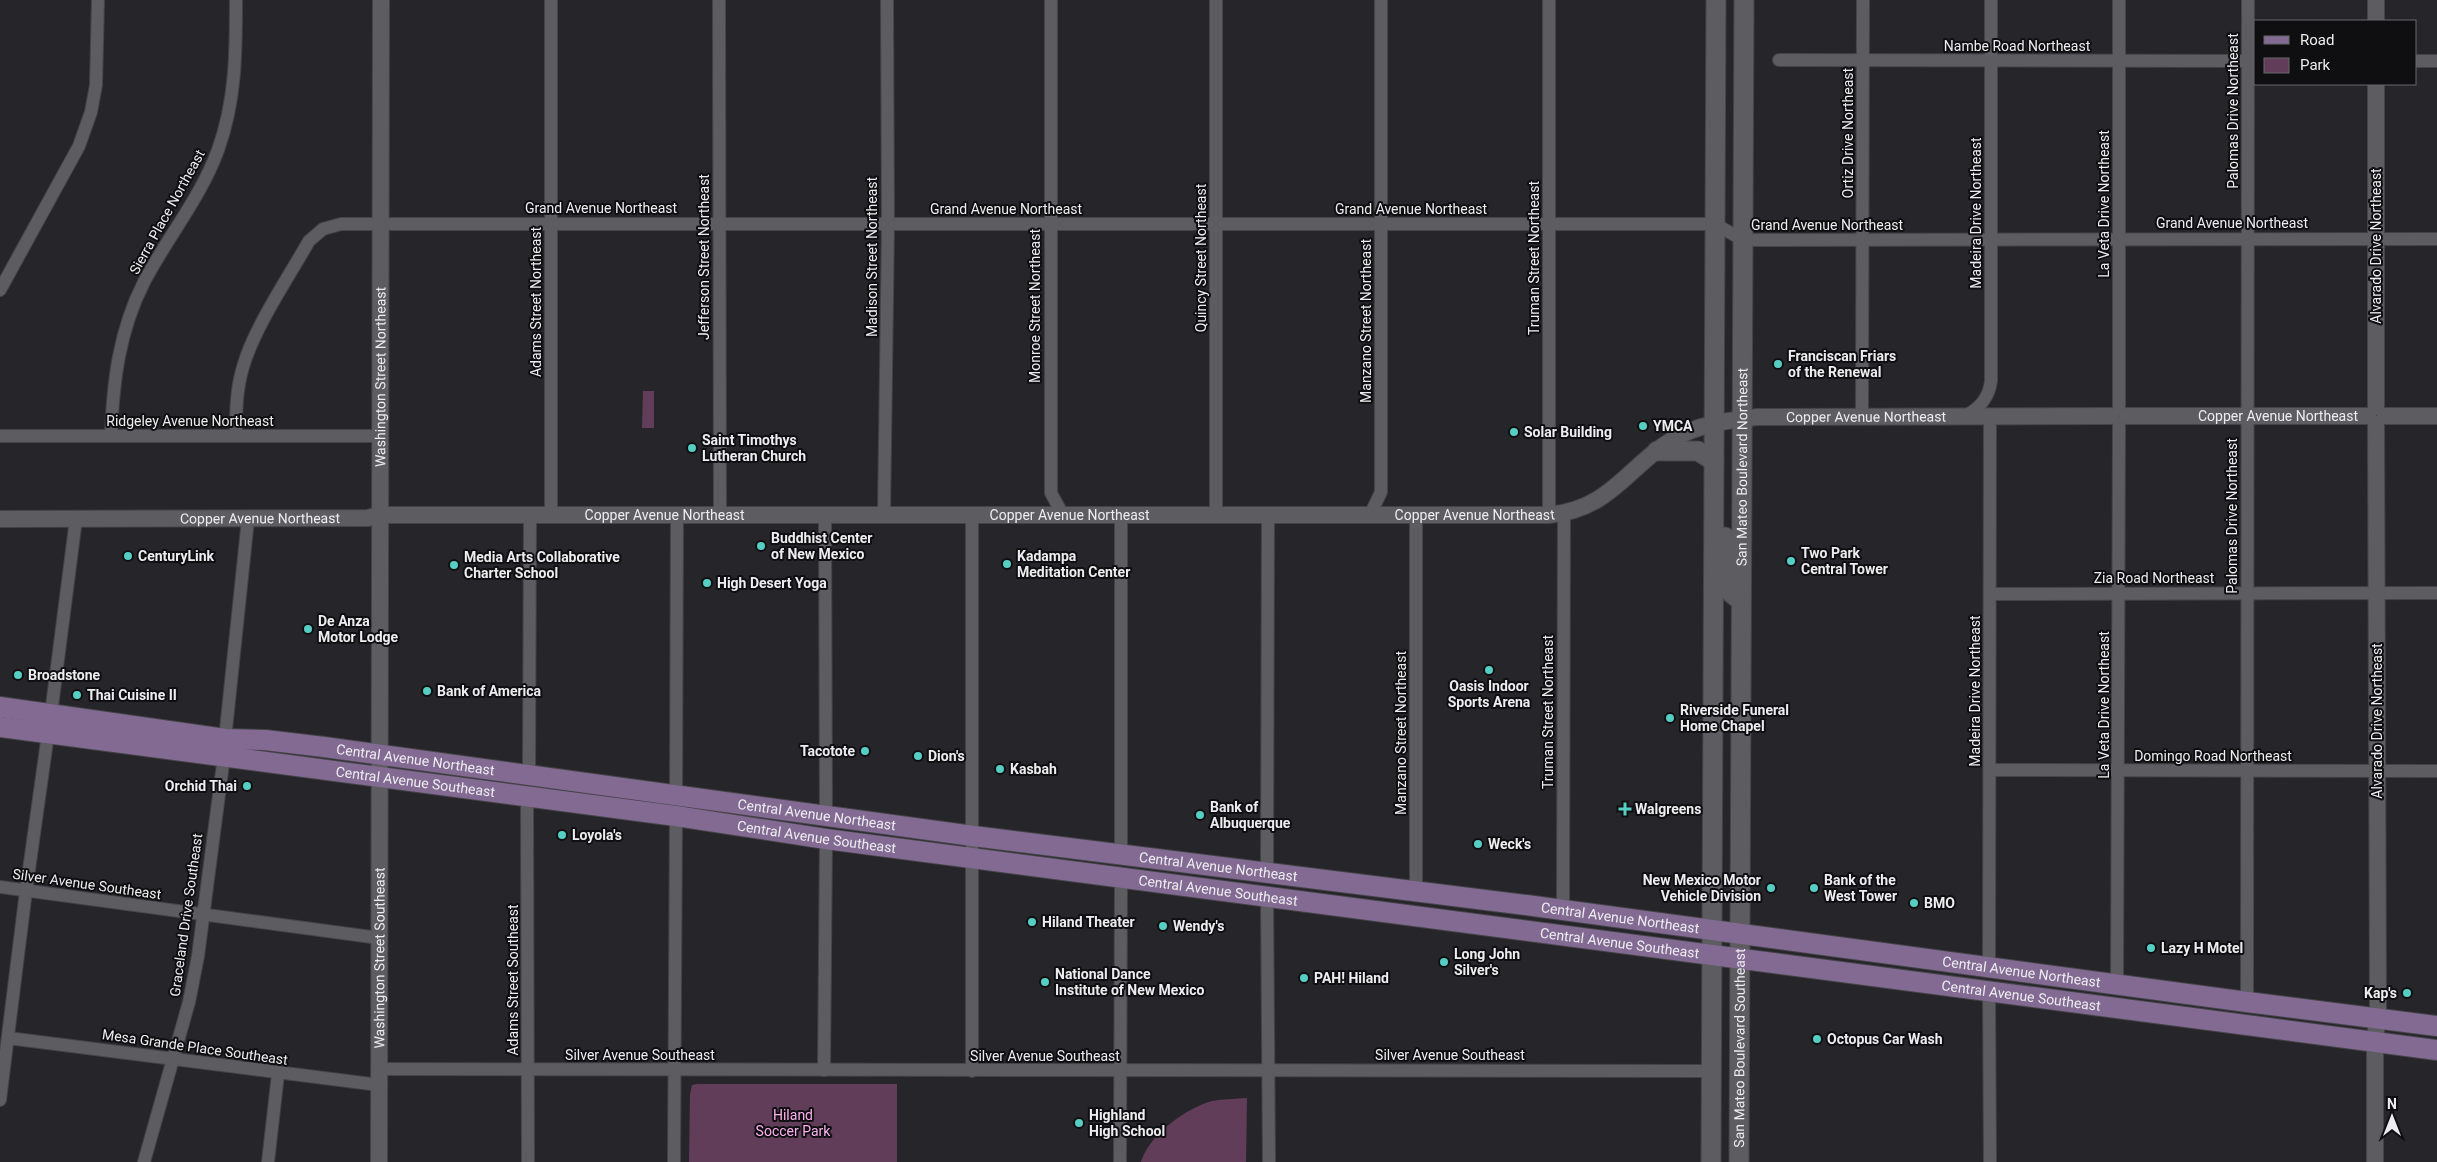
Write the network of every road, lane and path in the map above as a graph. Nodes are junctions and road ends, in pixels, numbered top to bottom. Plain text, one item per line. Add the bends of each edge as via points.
1 (98, 0) edge
2 (236, 0) edge
3 (381, 0) edge
4 (551, 0) edge
5 (719, 0) edge
6 (887, 0) edge
7 (1051, 0) edge
8 (1216, 0) edge
9 (1381, 0) edge
10 (1549, 0) edge
11 (1716, 0) edge
12 (1744, 0) edge
13 (1863, 0) edge
14 (1991, 0) edge
15 (2119, 0) edge
16 (2248, 0) edge
17 (2376, 0) edge
18 (2376, 20) edge
19 (1779, 60) dead end
20 (2119, 60) junction
21 (1863, 61) junction
22 (1992, 61) junction
23 (2252, 61) edge
24 (2417, 61) edge
25 (2437, 61) edge
26 (2376, 85) edge
27 (380, 223) junction
28 (551, 223) junction
29 (719, 224) junction
30 (888, 224) junction
31 (1050, 224) junction
32 (1216, 224) junction
33 (1382, 224) junction
34 (1549, 224) junction
35 (1715, 224) junction
36 (2120, 238) junction
37 (2375, 238) junction
38 (2247, 239) junction
39 (2437, 239) edge
40 (1743, 240) junction
41 (1863, 240) junction
42 (1991, 240) junction
43 (0, 290) edge
44 (1862, 415) junction
45 (1967, 415) junction
46 (1990, 415) junction
47 (2119, 416) junction
48 (2247, 416) junction
49 (2376, 416) junction
50 (2437, 416) edge
51 (1742, 419) junction
52 (1714, 423) junction
53 (0, 436) edge
54 (111, 436) junction
55 (236, 436) junction
56 (380, 436) junction
57 (1657, 451) junction
58 (1714, 461) junction
59 (1380, 492) junction
60 (1051, 493) junction
61 (1714, 499) junction
62 (379, 514) junction
63 (530, 514) junction
64 (551, 514) junction
65 (678, 514) junction
66 (720, 514) junction
67 (825, 514) junction
68 (884, 514) junction
69 (1033, 514) junction
70 (1064, 514) junction
71 (972, 515) junction
72 (1121, 515) junction
73 (1268, 515) junction
74 (1416, 515) junction
75 (1556, 515) junction
76 (1216, 516) junction
77 (1370, 516) junction
78 (1395, 516) junction
79 (0, 519) edge
80 (76, 519) junction
81 (248, 519) junction
82 (2119, 593) junction
83 (2247, 593) junction
84 (2377, 593) junction
85 (2437, 593) edge
86 (1990, 594) junction
87 (1741, 601) junction
88 (0, 707) edge
89 (51, 714) junction
90 (0, 727) edge
91 (48, 734) junction
92 (224, 748) junction
93 (379, 754) junction
94 (1990, 770) junction
95 (2119, 771) junction
96 (2247, 771) junction
97 (2378, 771) junction
98 (2437, 771) edge
99 (529, 776) junction
100 (379, 777) junction
101 (676, 796) junction
102 (527, 797) junction
103 (676, 816) junction
104 (826, 817) junction
105 (972, 836) junction
106 (826, 839) junction
107 (1122, 855) junction
108 (973, 858) junction
109 (1268, 873) junction
110 (1121, 877) junction
111 (0, 888) edge
112 (26, 891) junction
113 (1416, 891) junction
114 (1267, 896) junction
115 (1563, 910) junction
116 (202, 914) junction
117 (1711, 931) junction
118 (1741, 934) junction
119 (379, 938) junction
120 (1712, 956) junction
121 (1740, 959) junction
122 (1989, 967) junction
123 (2117, 985) junction
124 (1989, 991) junction
125 (2247, 1002) junction
126 (2378, 1018) junction
127 (2437, 1026) edge
128 (8, 1038) junction
129 (2375, 1042) junction
130 (2437, 1050) edge
131 (172, 1058) junction
132 (529, 1069) junction
133 (674, 1070) junction
134 (824, 1070) junction
135 (1269, 1070) junction
136 (972, 1071) junction
137 (1120, 1071) junction
138 (1711, 1071) junction
139 (278, 1074) junction
140 (379, 1077) junction
141 (0, 1100) edge
142 (144, 1162) edge
143 (268, 1162) edge
144 (379, 1162) edge
145 (528, 1162) edge
146 (674, 1162) edge
147 (1120, 1162) edge
148 (1269, 1162) edge
149 (1711, 1162) edge
150 (1739, 1162) edge
151 (1990, 1162) edge
152 (2375, 1162) edge

1 - 43 street via 97,61 91,112 79,146
2 - 54 street, Sierra Place Northeast via 236,72 218,152 133,306 118,357
3 - 27 street, Washington Street Northeast
4 - 28 street, Adams Street Northeast
5 - 29 street, Jefferson Street Northeast
6 - 30 street, Madison Street Northeast
7 - 31 street, Monroe Street Northeast
8 - 32 street, Quincy Street Northeast
9 - 33 street, Manzano Street Northeast
10 - 34 street, Truman Street Northeast
11 - 35 main road, San Mateo Boulevard Northeast
12 - 40 main road, San Mateo Boulevard Northeast
13 - 21 street, Ortiz Drive Northeast
14 - 22 street, Madeira Drive Northeast
15 - 20 street, La Veta Drive Northeast
16 - 23 street, Palomas Drive Northeast
17 - 18 street
19 - 21 street, Nambe Road Northeast
20 - 22 street, Nambe Road Northeast
20 - 23 street, Nambe Road Northeast
20 - 36 street, La Veta Drive Northeast
21 - 22 street, Nambe Road Northeast
21 - 41 street, Ortiz Drive Northeast
22 - 42 street, Madeira Drive Northeast
23 - 38 street, Palomas Drive Northeast
24 - 25 street
26 - 37 street, Alvarado Drive Northeast
27 - 28 street, Grand Avenue Northeast
27 - 55 street, Grand Avenue Northeast via 323,228 310,242 252,343 242,368 236,397
27 - 56 street, Washington Street Northeast
28 - 29 street, Grand Avenue Northeast
28 - 64 street, Adams Street Northeast
29 - 30 street, Grand Avenue Northeast
29 - 66 street, Jefferson Street Northeast
30 - 31 street, Grand Avenue Northeast
30 - 68 street, Madison Street Northeast
31 - 32 street, Grand Avenue Northeast
31 - 60 street, Monroe Street Northeast
32 - 33 street, Grand Avenue Northeast
32 - 76 street, Quincy Street Northeast
33 - 34 street, Grand Avenue Northeast
33 - 59 street, Manzano Street Northeast
34 - 35 street, Grand Avenue Northeast
34 - 75 street, Truman Street Northeast
35 - 40 street, Grand Avenue Northeast
35 - 52 main road, San Mateo Boulevard Northeast
36 - 38 street, Grand Avenue Northeast
36 - 42 street, Grand Avenue Northeast
36 - 47 street, La Veta Drive Northeast
37 - 38 street, Grand Avenue Northeast
37 - 39 street, Grand Avenue Northeast
37 - 49 street, Alvarado Drive Northeast
38 - 48 street, Palomas Drive Northeast
40 - 41 street, Grand Avenue Northeast
40 - 51 main road, San Mateo Boulevard Northeast
41 - 42 street, Grand Avenue Northeast
41 - 44 street, Ortiz Drive Northeast
42 - 45 street, Madeira Drive Northeast via 1991,381 1984,401
44 - 45 street, Copper Avenue Northeast
44 - 51 street, Copper Avenue Northeast
45 - 46 street, Copper Avenue Northeast
46 - 47 street, Copper Avenue Northeast
46 - 86 street, Madeira Drive Northeast
47 - 48 street, Copper Avenue Northeast
47 - 82 street, La Veta Drive Northeast
48 - 49 street, Copper Avenue Northeast
48 - 83 street, Palomas Drive Northeast
49 - 50 street, Copper Avenue Northeast
49 - 84 street, Alvarado Drive Northeast
51 - 52 street, Copper Avenue Northeast
51 - 87 main road, San Mateo Boulevard Northeast
52 - 57 street, Copper Avenue Northeast via 1683,434
52 - 58 main road, San Mateo Boulevard Northeast
53 - 54 street, Ridgeley Avenue Northeast
54 - 55 street, Ridgeley Avenue Northeast
55 - 56 street, Ridgeley Avenue Northeast
56 - 62 street, Washington Street Northeast
57 - 58 main road via 1698,451
57 - 75 street, Copper Avenue Northeast via 1606,496 1585,507
58 - 61 main road, San Mateo Boulevard Northeast
59 - 77 street, Manzano Street Northeast
59 - 78 street
60 - 69 street via 1046,504
60 - 70 street
61 - 87 main road via 1722,511 1730,592
61 - 117 main road, San Mateo Boulevard Northeast
62 - 63 street, Copper Avenue Northeast
62 - 81 street, Copper Avenue Northeast via 368,518
62 - 93 street, Washington Street Northeast
63 - 64 street, Copper Avenue Northeast
63 - 99 street
64 - 65 street, Copper Avenue Northeast
65 - 66 street, Copper Avenue Northeast
65 - 101 street
66 - 67 street, Copper Avenue Northeast
67 - 68 street, Copper Avenue Northeast
67 - 104 street
68 - 71 street, Copper Avenue Northeast
69 - 70 street, Copper Avenue Northeast
69 - 71 street, Copper Avenue Northeast
70 - 72 street, Copper Avenue Northeast
71 - 105 street
72 - 76 street, Copper Avenue Northeast
72 - 107 street
73 - 76 street, Copper Avenue Northeast
73 - 77 street, Copper Avenue Northeast
73 - 109 street
74 - 75 street, Copper Avenue Northeast
74 - 78 street, Copper Avenue Northeast
74 - 113 street, Manzano Street Northeast
75 - 115 street, Truman Street Northeast
77 - 78 street, Copper Avenue Northeast
79 - 80 street, Copper Avenue Northeast
80 - 81 street, Copper Avenue Northeast
80 - 89 street
81 - 92 street, Graceland Drive Southeast
82 - 83 street, Zia Road Northeast
82 - 86 street, Zia Road Northeast
82 - 95 street, La Veta Drive Northeast
83 - 84 street, Zia Road Northeast
83 - 96 street, Palomas Drive Northeast
84 - 85 street, Zia Road Northeast
84 - 97 street, Alvarado Drive Northeast
86 - 94 street, Madeira Drive Northeast
87 - 118 main road, San Mateo Boulevard Northeast
88 - 89 main road, Central Avenue Northeast
89 - 92 main road, Central Avenue Northeast
90 - 91 main road, Central Avenue Southeast
91 - 92 main road, Central Avenue Southeast
91 - 112 street
92 - 93 main road, Central Avenue Northeast via 283,742
92 - 100 main road, Central Avenue Southeast
92 - 116 street, Graceland Drive Southeast
93 - 99 main road, Central Avenue Northeast
93 - 100 street, Washington Street Southeast
94 - 95 street, Domingo Road Northeast
94 - 122 street, Madeira Drive Northeast
95 - 96 street, Domingo Road Northeast
95 - 123 street, La Veta Drive Northeast
96 - 97 street, Domingo Road Northeast
96 - 125 street, Palomas Drive Northeast
97 - 98 street, Domingo Road Northeast
97 - 126 street, Alvarado Drive Northeast
99 - 101 main road, Central Avenue Northeast
100 - 102 main road, Central Avenue Southeast
100 - 119 street, Washington Street Southeast
101 - 104 main road, Central Avenue Northeast
102 - 103 main road, Central Avenue Southeast
102 - 132 street, Adams Street Southeast
103 - 106 main road, Central Avenue Southeast
103 - 133 street
104 - 105 main road, Central Avenue Northeast
105 - 107 main road, Central Avenue Northeast
105 - 108 street
106 - 108 main road, Central Avenue Southeast
106 - 134 street
107 - 109 main road, Central Avenue Northeast
108 - 110 main road, Central Avenue Southeast
108 - 136 street
109 - 113 main road, Central Avenue Northeast
110 - 114 main road, Central Avenue Southeast
110 - 137 street
111 - 112 street, Silver Avenue Southeast
112 - 116 street, Silver Avenue Southeast
112 - 128 street
113 - 115 main road, Central Avenue Northeast
114 - 120 main road, Central Avenue Southeast
114 - 135 street
115 - 117 main road, Central Avenue Northeast
116 - 119 street, Silver Avenue Southeast
116 - 131 street, Graceland Drive Southeast via 189,1002
117 - 118 main road, Central Avenue Northeast
117 - 120 main road, San Mateo Boulevard Southeast
118 - 121 main road, San Mateo Boulevard Southeast
118 - 122 main road, Central Avenue Northeast
119 - 140 street, Washington Street Southeast
120 - 121 main road, Central Avenue Southeast
120 - 138 main road, San Mateo Boulevard Southeast
121 - 124 main road, Central Avenue Southeast
121 - 150 main road, San Mateo Boulevard Southeast
122 - 123 main road, Central Avenue Northeast
123 - 125 main road, Central Avenue Northeast
124 - 129 main road, Central Avenue Southeast
124 - 151 street
125 - 126 main road, Central Avenue Northeast
126 - 127 main road, Central Avenue Northeast
126 - 129 street, Alvarado Drive Northeast
128 - 131 street, Mesa Grande Place Southeast
128 - 141 street
129 - 130 main road, Central Avenue Southeast
129 - 152 street, Alvarado Drive Northeast
131 - 139 street, Mesa Grande Place Southeast
131 - 142 street, Graceland Drive Southeast
132 - 133 street, Silver Avenue Southeast
132 - 140 street, Silver Avenue Southeast
132 - 145 street, Adams Street Southeast
133 - 134 street, Silver Avenue Southeast
133 - 146 street
134 - 136 street, Silver Avenue Southeast
135 - 137 street, Silver Avenue Southeast
135 - 138 street, Silver Avenue Southeast
135 - 148 street
136 - 137 street, Silver Avenue Southeast
137 - 147 street
138 - 149 main road, San Mateo Boulevard Southeast
139 - 140 street, Mesa Grande Place Southeast
139 - 143 street
140 - 144 street, Washington Street Southeast

